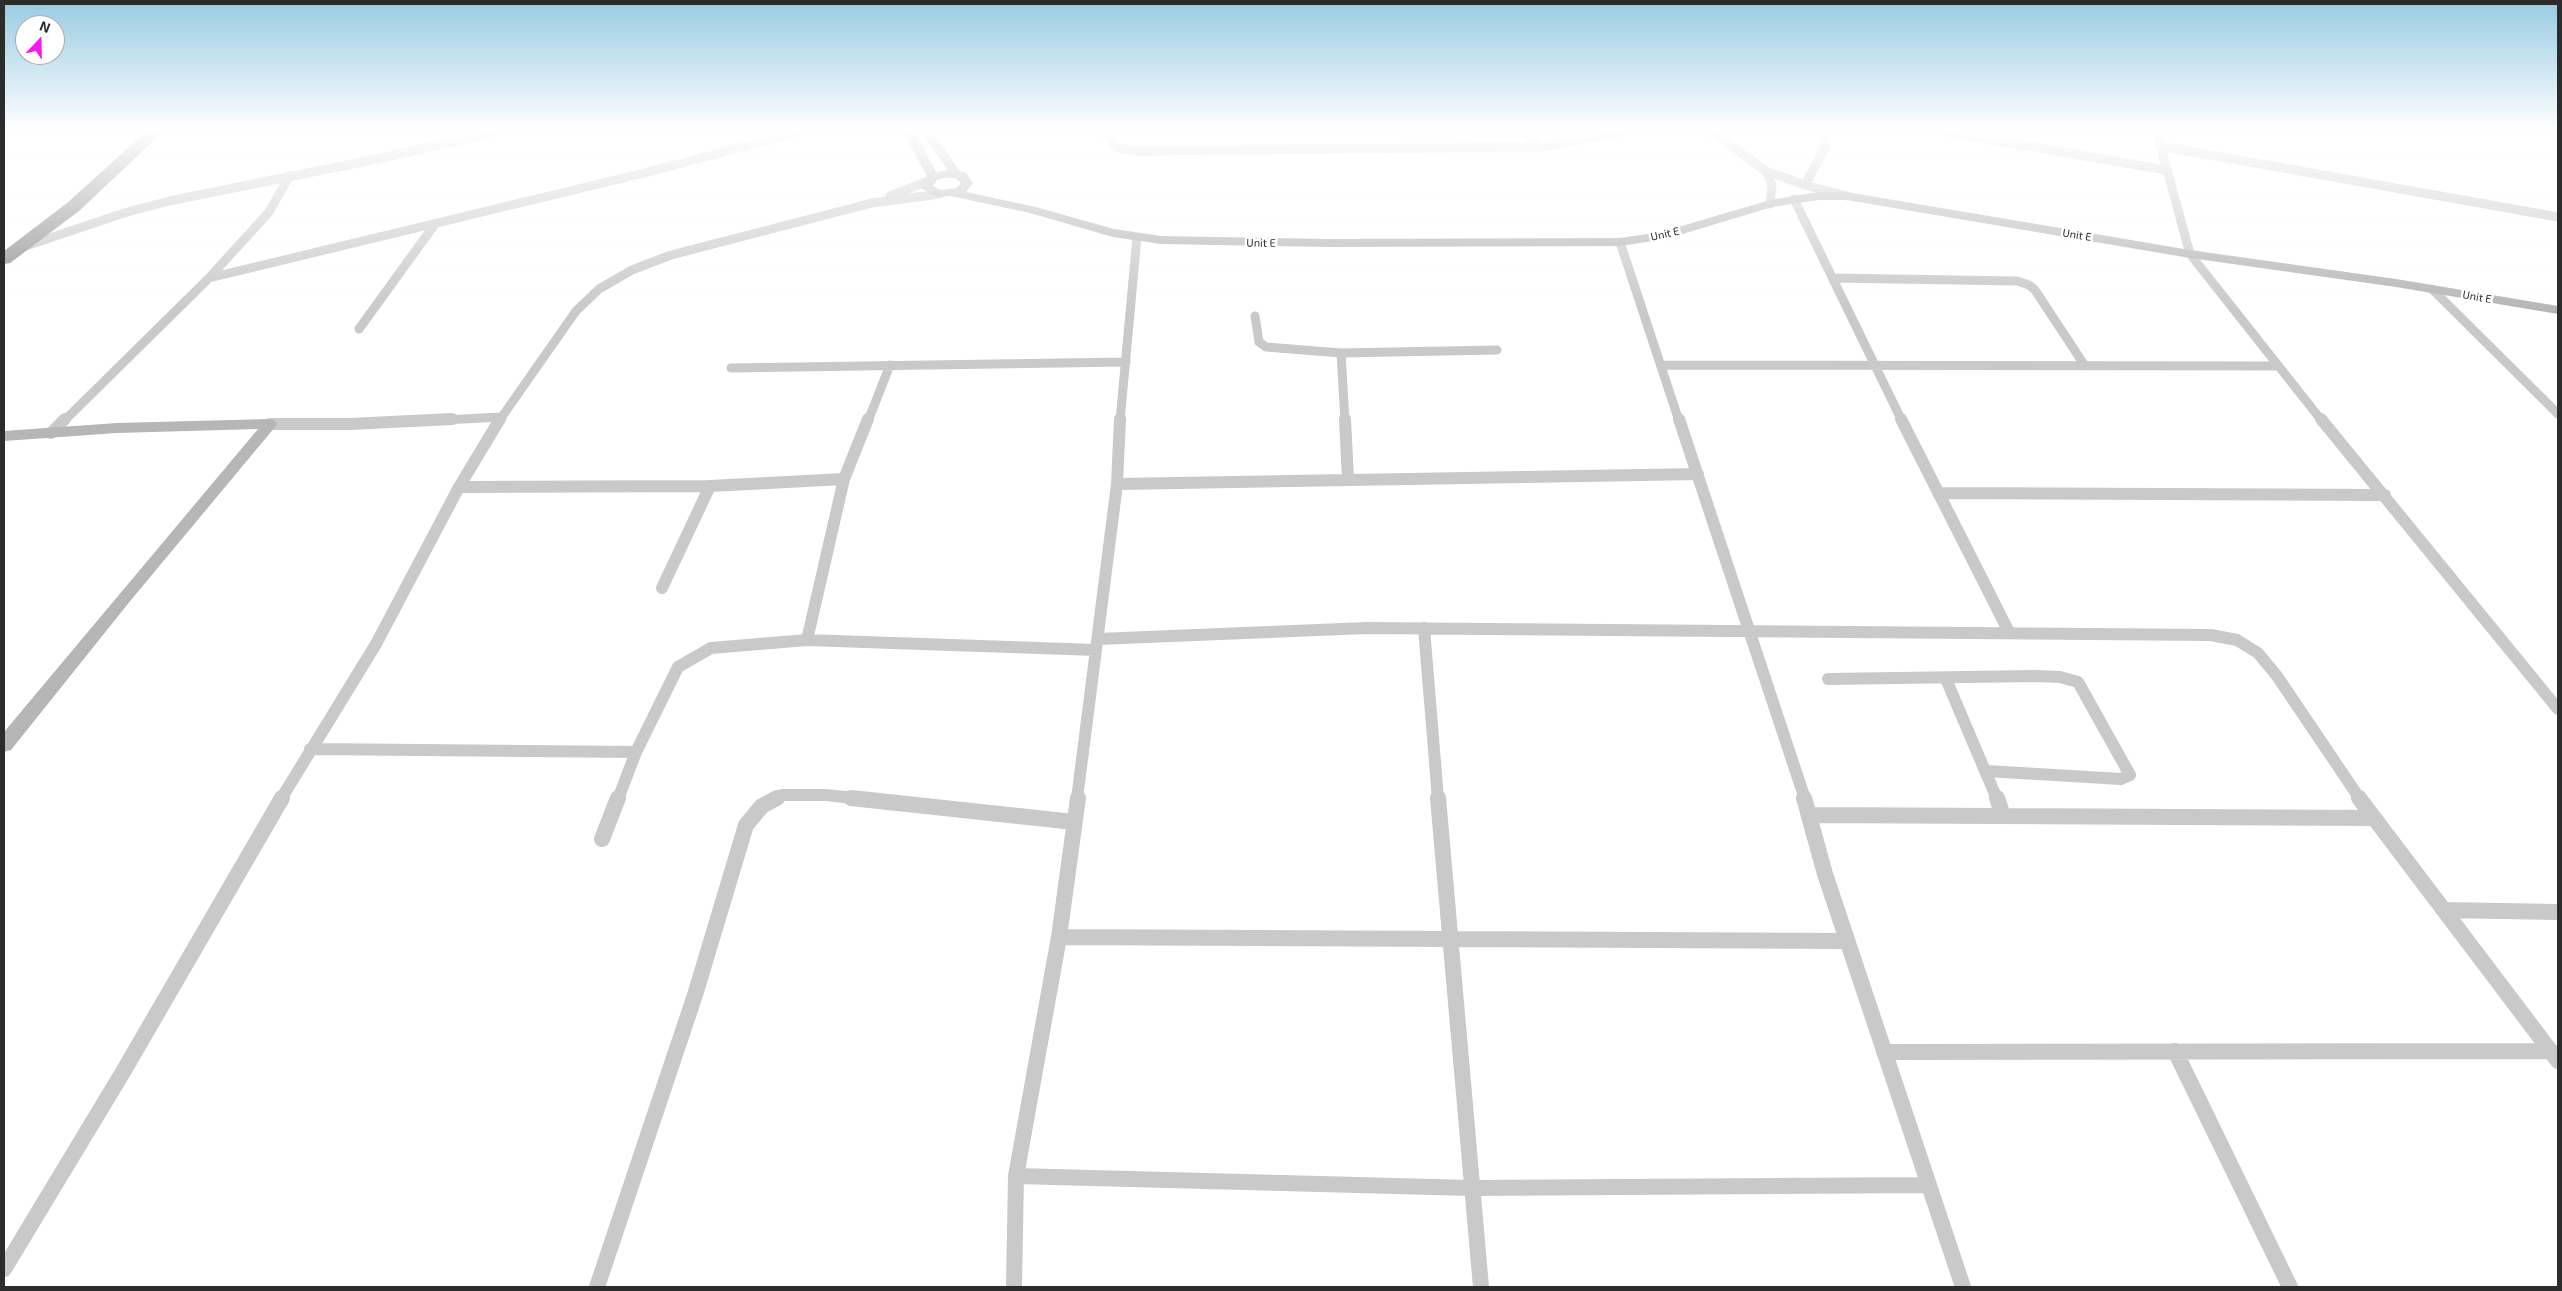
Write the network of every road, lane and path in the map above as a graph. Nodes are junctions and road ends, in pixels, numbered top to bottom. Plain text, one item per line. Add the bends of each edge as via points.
1 (77, 189) edge
2 (92, 189) edge
3 (228, 189) edge
4 (282, 189) edge
5 (573, 189) edge
6 (906, 189) edge
7 (930, 189) edge
8 (961, 189) edge
9 (987, 189) edge
10 (1772, 189) edge
11 (1821, 189) edge
12 (2171, 189) edge
13 (2402, 189) edge
14 (953, 193) junction
15 (940, 194) junction
16 (1847, 196) junction
17 (1794, 199) junction
18 (872, 203) junction
19 (1770, 204) junction
20 (1032, 210) junction
21 (2558, 217) edge
22 (435, 224) junction
23 (1136, 237) junction
24 (1620, 242) junction
25 (11, 248) edge
26 (2190, 254) junction
27 (4, 258) edge
28 (209, 278) junction
29 (1833, 278) junction
30 (2432, 289) junction
31 (2558, 310) edge
32 (1255, 316) dead end
33 (358, 329) dead end
34 (1497, 350) dead end
35 (1341, 352) junction
36 (1126, 362) junction
37 (890, 365) junction
38 (1661, 365) junction
39 (2086, 366) junction
40 (2277, 366) junction
41 (1874, 367) junction
42 (731, 368) dead end
43 (2558, 414) edge
44 (501, 417) junction
45 (270, 424) junction
46 (51, 433) junction
47 (4, 436) edge
48 (1698, 474) junction
49 (844, 479) junction
50 (1348, 479) junction
51 (1117, 484) junction
52 (710, 486) junction
53 (459, 487) junction
54 (1938, 492) junction
55 (2385, 495) junction
56 (662, 588) dead end
57 (1424, 628) junction
58 (1748, 630) junction
59 (2009, 632) junction
60 (807, 640) junction
61 (1097, 644) junction
62 (1828, 679) dead end
63 (1946, 679) junction
64 (2558, 710) edge
65 (4, 745) edge
66 (310, 749) junction
67 (636, 752) junction
68 (1986, 771) junction
69 (1810, 815) junction
70 (2003, 816) junction
71 (2373, 818) junction
72 (1074, 822) junction
73 (602, 839) dead end
74 (2444, 910) junction
75 (2558, 912) edge
76 (1059, 937) junction
77 (1449, 939) junction
78 (1847, 941) junction
79 (2175, 1051) junction
80 (1884, 1052) junction
81 (2555, 1056) edge
82 (1016, 1176) junction
83 (1928, 1185) junction
84 (1471, 1188) junction
85 (4, 1269) edge
86 (597, 1287) edge
87 (1014, 1287) edge
88 (1481, 1287) edge
89 (1963, 1287) edge
90 (2290, 1287) edge

1 - 25 highway
2 - 25 highway via 73,207
3 - 25 street via 133,211
4 - 28 street via 269,212
5 - 22 street
6 - 18 street
7 - 15 street
8 - 14 street
9 - 20 street
10 - 19 street
11 - 16 street
12 - 26 street
13 - 21 street
14 - 15 street
14 - 20 street
15 - 18 street
16 - 17 street, Unit E
16 - 26 street, Unit E
17 - 19 street, Unit E
17 - 29 street
18 - 44 street via 671,255 614,280 599,289 576,311
19 - 24 street, Unit E via 1678,232
20 - 23 street, Unit E via 1077,225
22 - 28 street
22 - 33 street
23 - 24 street, Unit E via 1183,242 1328,244
23 - 36 street
24 - 38 street
25 - 27 highway
26 - 30 street, Unit E
26 - 40 street
28 - 46 street
29 - 39 street via 2017,281 2029,285
29 - 41 street
30 - 31 street, Unit E
30 - 43 street
32 - 35 street via 1259,342 1266,347
34 - 35 street
35 - 50 street
36 - 37 street
36 - 51 street
37 - 42 street
37 - 49 street
38 - 41 street
38 - 48 street
39 - 40 street
39 - 41 street
40 - 55 street
41 - 54 street
44 - 45 street
44 - 53 street
45 - 46 street
45 - 65 street via 124,596
46 - 47 street
48 - 50 street
48 - 58 street
49 - 52 street
49 - 60 street
50 - 51 street
51 - 61 street
52 - 53 street
52 - 56 street
53 - 66 street via 376,644
54 - 55 street
54 - 59 street
55 - 64 street
57 - 58 street
57 - 61 street via 1366,628
57 - 77 street
58 - 59 street
58 - 69 street
59 - 71 street via 2211,635 2237,640 2258,652 2277,676
60 - 61 street
60 - 67 street via 711,648 691,658 678,667
61 - 72 street
62 - 63 street
63 - 68 street
63 - 68 street via 2036,676 2078,682 2130,775 2121,779
66 - 67 street
66 - 85 street via 123,1072
67 - 73 street
68 - 70 street
69 - 70 street
69 - 78 street
70 - 71 street
71 - 74 street
72 - 76 street
72 - 86 street via 826,795 782,795 762,806 746,825 695,995
74 - 75 street
74 - 81 street
76 - 77 street
76 - 82 street
77 - 78 street
77 - 84 street
78 - 80 street
79 - 80 street
79 - 81 street
79 - 90 street
80 - 83 street
82 - 84 street
82 - 87 street
83 - 84 street
83 - 89 street
84 - 88 street

